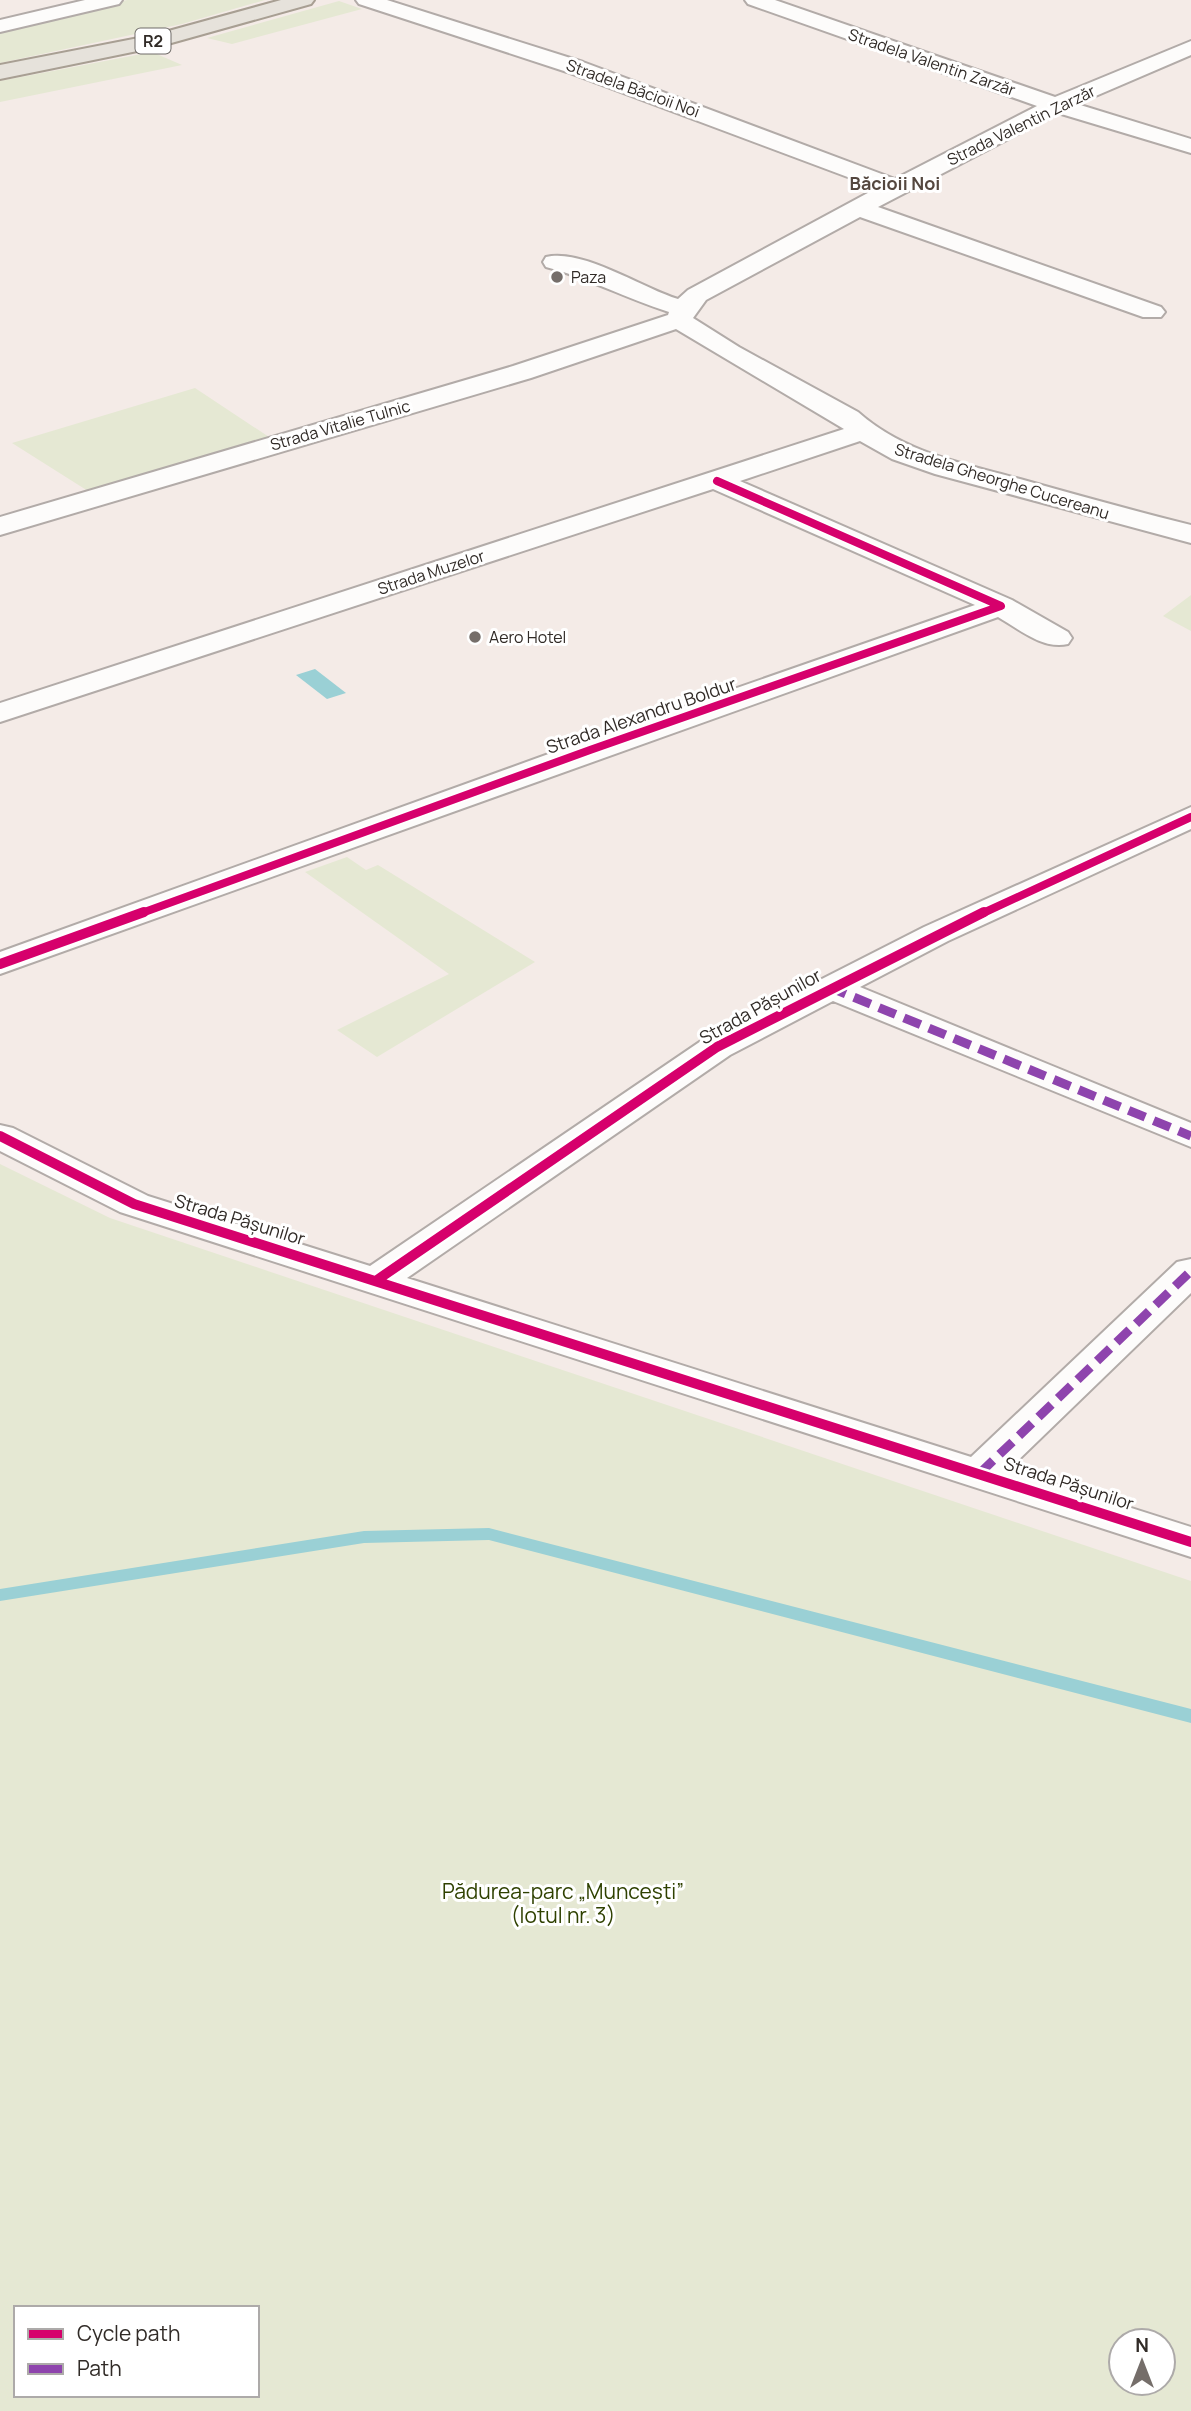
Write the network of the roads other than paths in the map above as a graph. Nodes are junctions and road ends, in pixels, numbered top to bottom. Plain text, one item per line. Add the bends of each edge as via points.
1 (112, 0) edge
2 (304, 0) edge
3 (366, 0) edge
4 (755, 0) edge
5 (0, 26) edge
6 (1191, 47) edge
7 (0, 72) edge
8 (1056, 105) junction
9 (1191, 146) edge
10 (895, 187) junction
11 (857, 208) junction
12 (555, 262) dead end
13 (1152, 312) dead end
14 (681, 314) junction
15 (861, 432) junction
16 (716, 481) junction
17 (0, 526) edge
18 (1191, 534) edge
19 (919, 572) junction
20 (1001, 606) junction
21 (936, 630) junction
22 (1056, 638) dead end
23 (0, 713) edge
24 (1191, 817) edge
25 (0, 964) edge
26 (829, 987) junction
27 (0, 1136) edge
28 (1191, 1136) edge
29 (1191, 1271) edge
30 (377, 1280) junction
31 (980, 1473) junction
32 (1191, 1542) edge

1 - 5 street
2 - 7 main road, R2 via 157,41
3 - 10 street, Stradela Băcioii Noi via 575,67
4 - 8 street, Stradela Valentin Zarzăr via 821,14
6 - 8 street, Strada Valentin Zarzăr
8 - 9 street, Stradela Valentin Zarzăr
8 - 10 street, Strada Valentin Zarzăr
10 - 11 street, Strada Valentin Zarzăr
11 - 13 street
11 - 14 street, Strada Valentin Zarzăr via 697,295
12 - 14 street, Stradela Gheorghe Cucereanu via 583,268
14 - 15 street, Stradela Gheorghe Cucereanu via 730,353 848,418
14 - 17 street, Strada Vitalie Tulnic via 522,372
15 - 16 street, Strada Muzelor
15 - 18 street, Stradela Gheorghe Cucereanu via 943,466
16 - 19 street
16 - 23 street, Strada Muzelor
19 - 20 street
19 - 21 street
20 - 21 street, Strada Alexandru Boldur
20 - 22 street
21 - 25 street, Strada Alexandru Boldur
24 - 26 street, Strada Pășunilor
26 - 28 street, Strada Pășunilor
26 - 30 street, Strada Pășunilor via 718,1047
27 - 30 street, Strada Pășunilor via 134,1204
29 - 31 street, Strada Pășunilor
30 - 31 street, Strada Pășunilor
31 - 32 street, Strada Pășunilor

